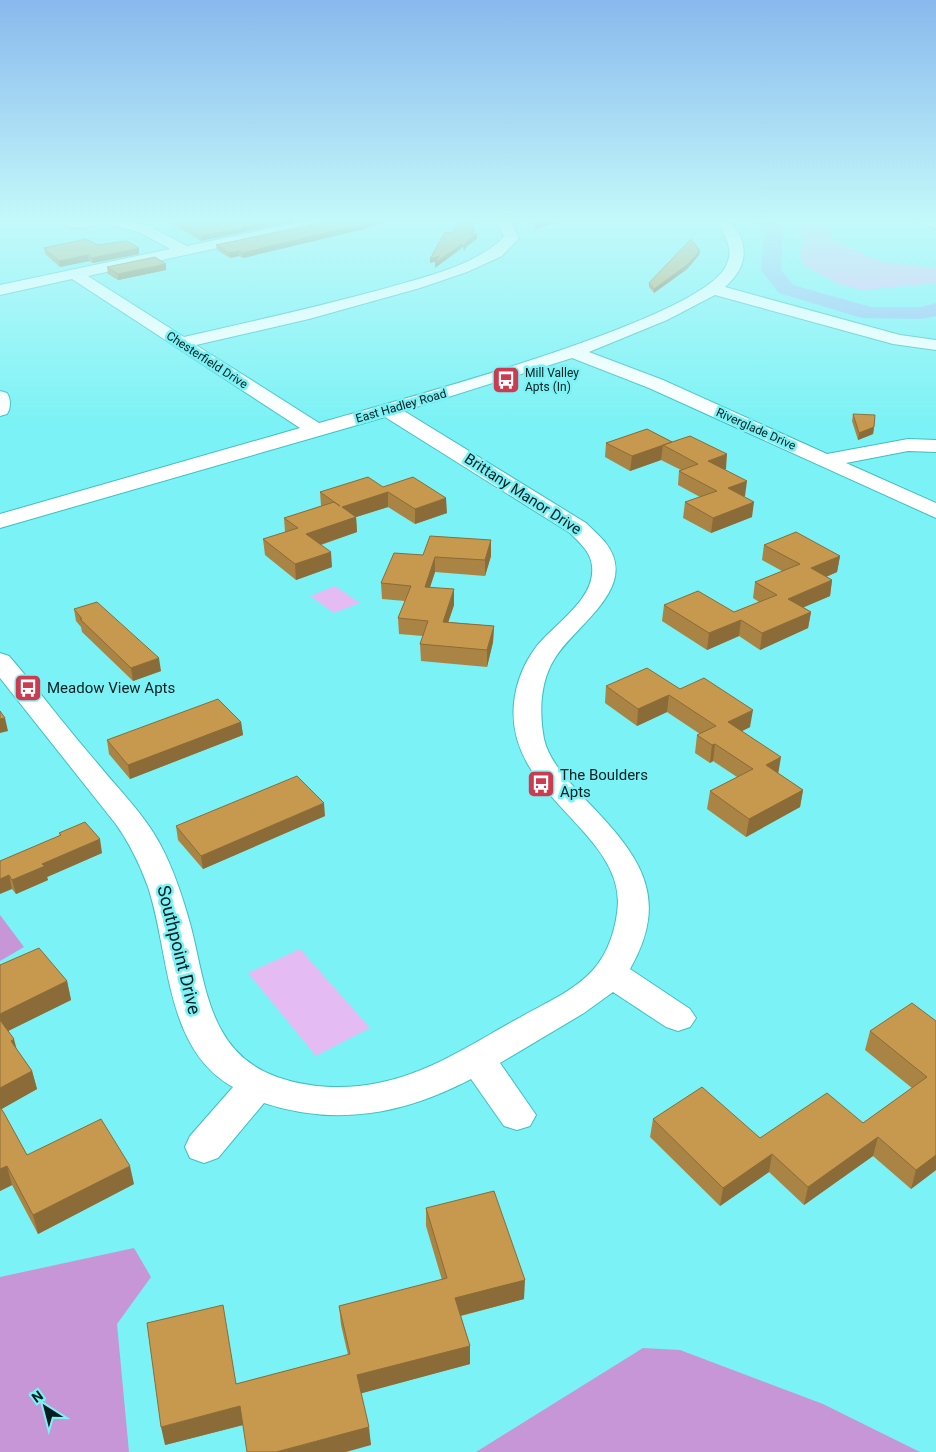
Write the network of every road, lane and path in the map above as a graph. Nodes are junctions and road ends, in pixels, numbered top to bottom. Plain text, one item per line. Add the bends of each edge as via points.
1 (97, 289) edge
2 (402, 289) edge
3 (713, 289) joint
4 (180, 343) junction
5 (936, 345) edge
6 (573, 352) junction
7 (0, 397) edge
8 (0, 410) edge
9 (388, 410) junction
10 (316, 430) junction
11 (936, 446) edge
12 (827, 460) junction
13 (936, 512) edge
14 (0, 521) edge
15 (0, 660) edge
16 (635, 914) joint
17 (610, 973) junction
18 (678, 1018) dead end
19 (476, 1058) junction
20 (258, 1084) junction
21 (517, 1115) dead end
22 (204, 1147) dead end

1 - 4 street, Chesterfield Drive
2 - 4 street
3 - 5 street via 899,340
3 - 6 street, East Hadley Road
4 - 10 street, Chesterfield Drive
6 - 9 street, East Hadley Road
6 - 12 street, Riverglade Drive
7 - 8 street
9 - 10 street, East Hadley Road
9 - 16 street, Brittany Manor Drive via 578,528 599,551 604,574 600,592 541,659 529,696 527,720 543,769 602,834 626,868 634,890
10 - 14 street, East Hadley Road
11 - 12 street via 908,445
12 - 13 street, Riverglade Drive
15 - 20 street, Southpoint Drive via 139,834 154,860 167,894 198,1026 224,1062
16 - 17 street, Southpoint Drive via 623,950
17 - 18 street
17 - 19 street, Southpoint Drive via 580,999
19 - 20 street, Southpoint Drive via 422,1085 365,1101 305,1098
19 - 21 street
20 - 22 street

